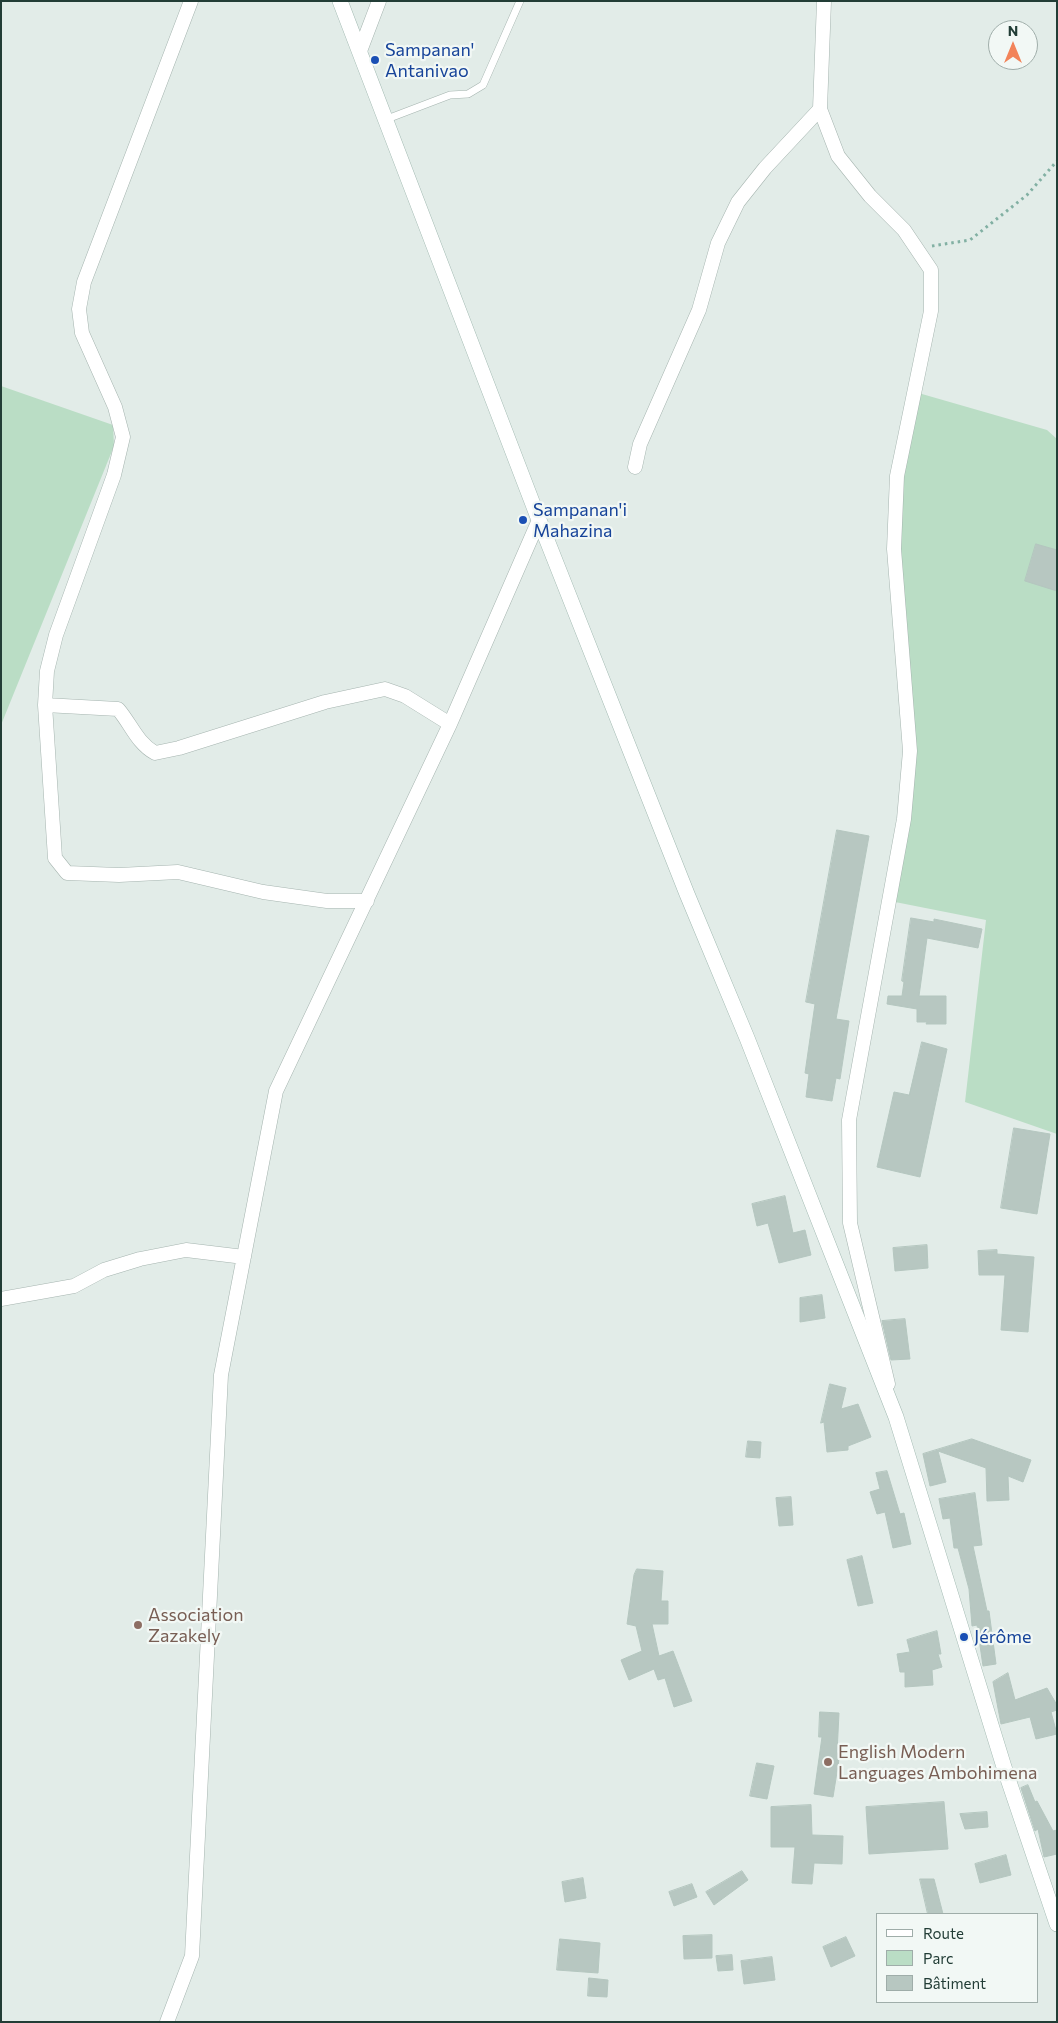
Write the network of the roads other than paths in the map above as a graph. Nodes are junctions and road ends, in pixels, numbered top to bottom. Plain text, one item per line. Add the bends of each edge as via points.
1 (191, 1) edge
2 (340, 1) edge
3 (379, 1) edge
4 (520, 1) edge
5 (824, 1) edge
6 (360, 51) junction
7 (820, 109) junction
8 (386, 119) junction
9 (635, 467) dead end
10 (539, 520) junction
11 (45, 705) junction
12 (450, 724) junction
13 (367, 901) junction
14 (244, 1257) junction
15 (1, 1299) edge
16 (896, 1418) junction
17 (1057, 1924) edge
18 (167, 2022) edge

1 - 11 street via 84,282 79,309 82,333 116,407 123,437 114,475 56,635 47,671
2 - 6 main road
3 - 6 street
4 - 8 lane via 483,85 468,94 450,95
5 - 7 street
6 - 8 main road
7 - 9 street via 738,202 718,243 699,310 640,444
7 - 16 street via 838,156 870,196 904,230 931,270 931,312 897,476 894,549 910,751 898,861 848,1120 850,1223
8 - 10 main road
10 - 12 street
10 - 16 main road
11 - 12 street via 118,709 142,746 154,753 324,702 385,690 405,696
11 - 13 street via 55,858 67,873 178,872 263,892 326,901
12 - 13 street
13 - 14 street via 276,1091
14 - 15 street via 186,1250 104,1270 74,1286
14 - 18 street via 221,1375 192,1956
16 - 17 main road via 1004,1767

